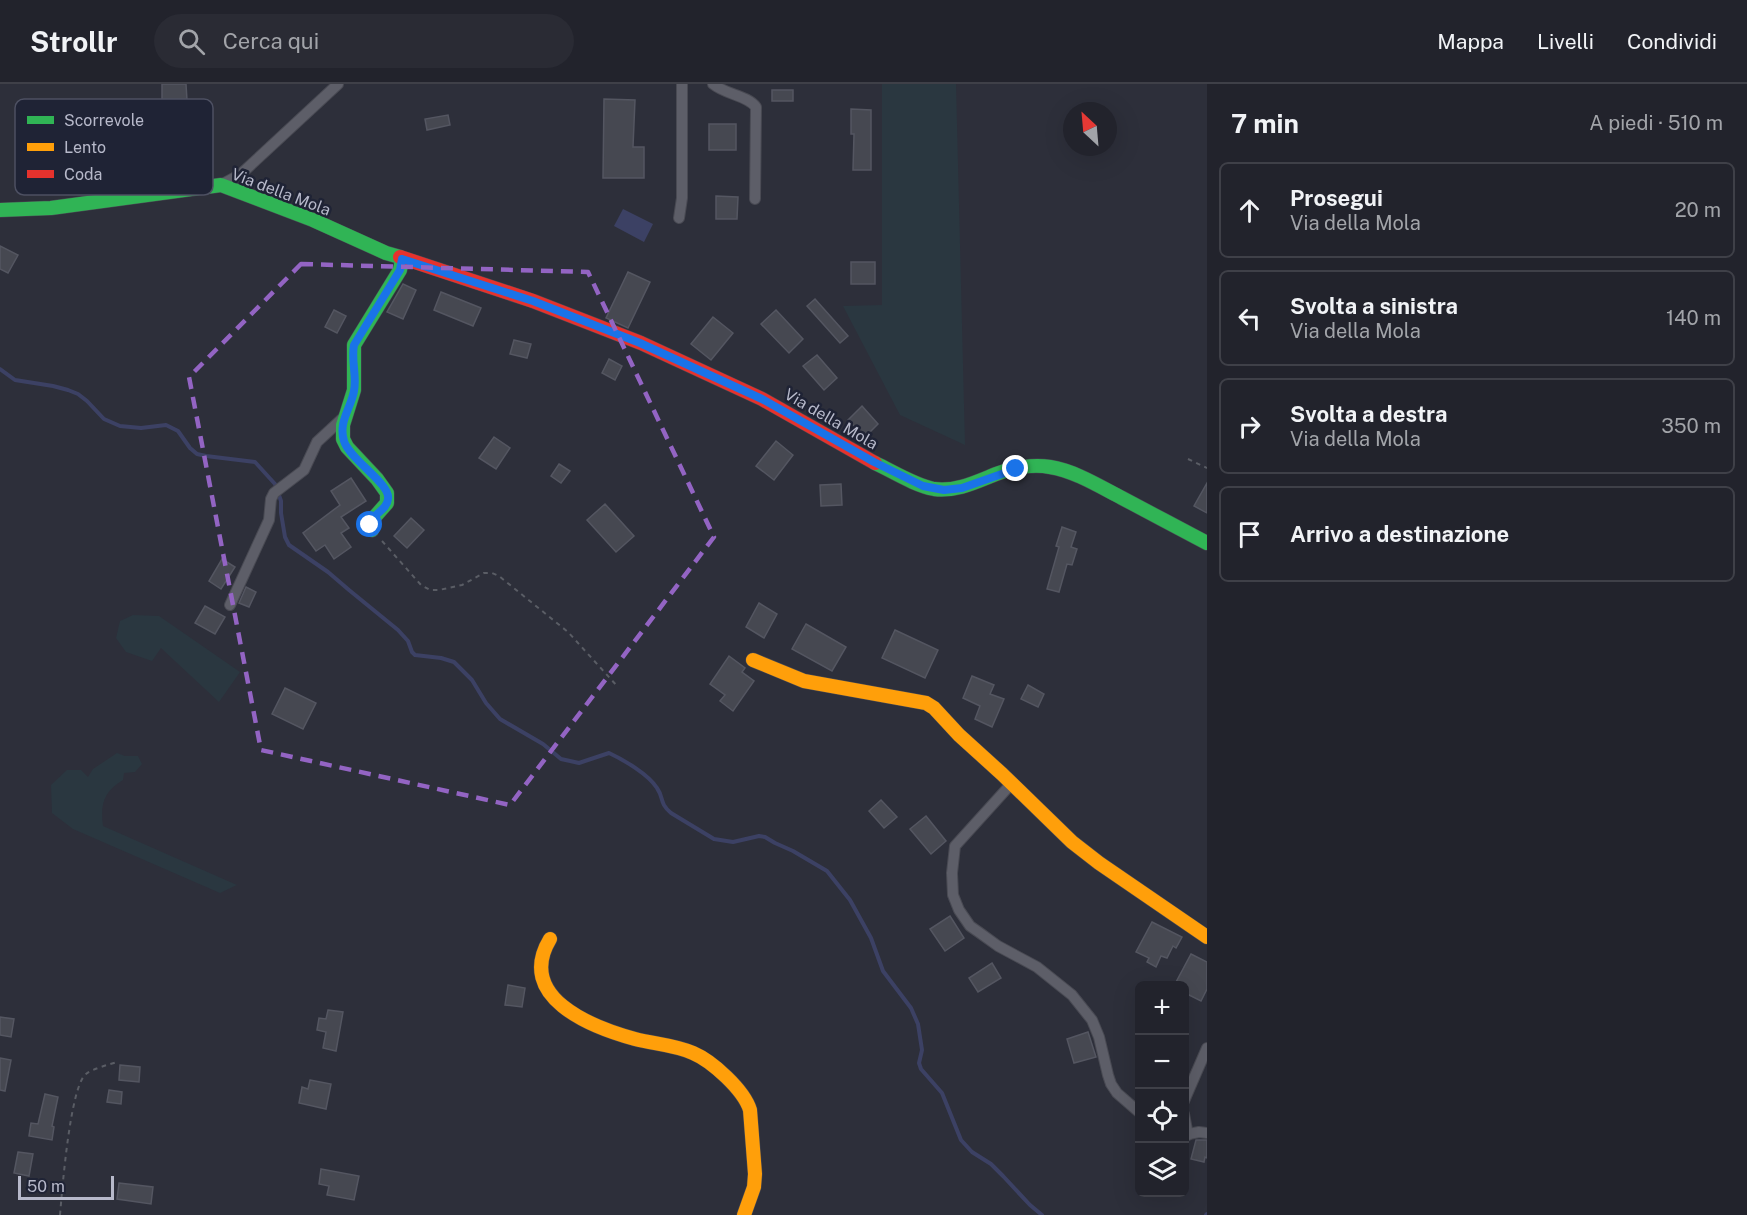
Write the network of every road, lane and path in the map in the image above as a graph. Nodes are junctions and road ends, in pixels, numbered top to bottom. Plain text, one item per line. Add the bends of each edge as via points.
1 (338, 84) edge
2 (682, 84) edge
3 (713, 84) edge
4 (220, 185) junction
5 (213, 186) edge
6 (152, 195) edge
7 (755, 199) dead end
8 (0, 210) edge
9 (679, 219) dead end
10 (402, 259) junction
11 (343, 418) junction
12 (1188, 459) dead end
13 (1207, 468) edge
14 (372, 530) joint
15 (1207, 543) edge
16 (230, 604) dead end
17 (753, 660) dead end
18 (618, 687) dead end
19 (1012, 783) junction
20 (1207, 937) edge
21 (550, 939) dead end
22 (1207, 1047) edge
23 (117, 1062) dead end
24 (1189, 1091) edge
25 (1135, 1109) edge
26 (1207, 1133) edge
27 (1189, 1134) edge
28 (60, 1215) edge
29 (744, 1215) edge

1 - 4 street via 241,174
2 - 9 street
3 - 7 street via 756,107
4 - 5 street, Via della Mola
4 - 10 street, Via della Mola
6 - 8 street, Via della Mola via 51,208
10 - 11 street via 400,270 354,345 354,393
10 - 15 street, Via della Mola via 524,298 640,343 762,399 923,486 953,489 1016,469 1061,469
11 - 14 street via 348,448 388,494 386,506 371,521
11 - 16 street via 317,442 304,470 271,500 269,520
12 - 13 path
14 - 18 path via 430,590 462,585 484,573 500,576 568,632
17 - 19 street via 804,681 930,705
19 - 20 street via 1086,854
19 - 25 street via 955,846 953,895 958,910 970,926 1038,967 1072,995 1092,1020 1111,1084
21 - 29 street via 543,949 542,976 544,986 560,1004 600,1028 701,1057 744,1096 750,1110 755,1174
22 - 24 street
23 - 28 path via 86,1074 80,1083 71,1118
26 - 27 street

